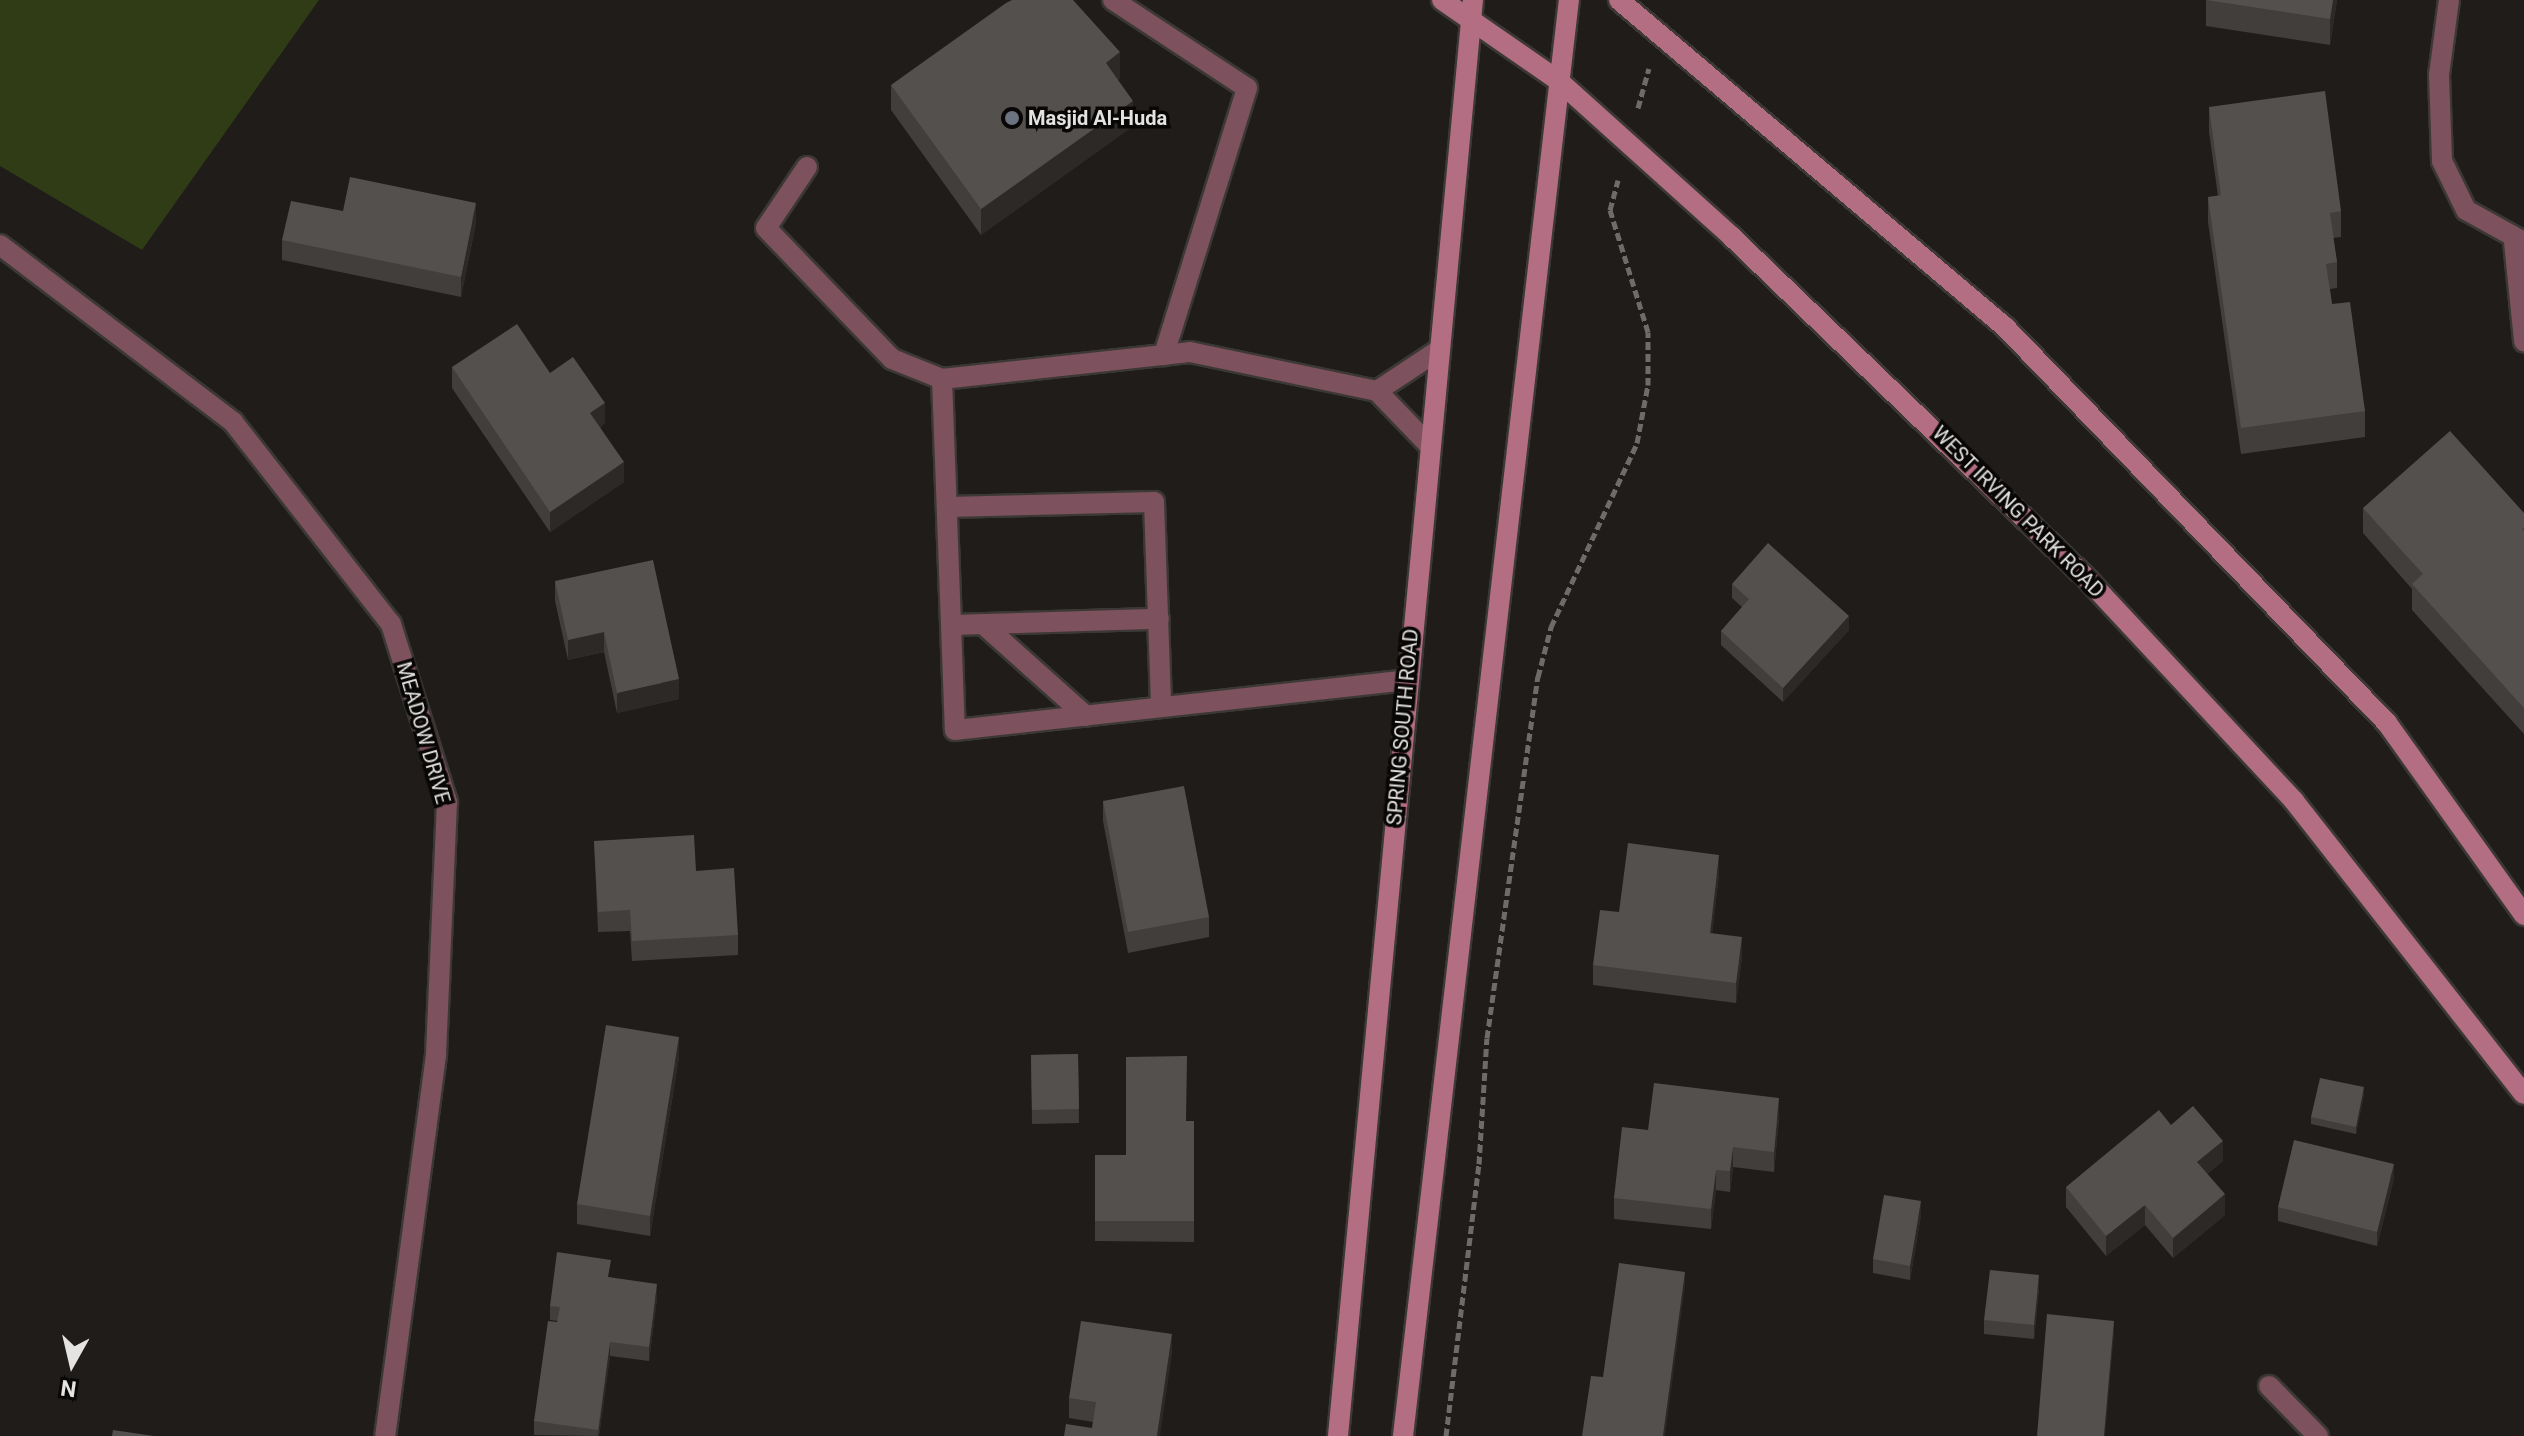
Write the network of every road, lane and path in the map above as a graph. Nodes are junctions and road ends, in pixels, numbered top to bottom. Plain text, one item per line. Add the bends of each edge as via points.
1 (1113, 0) edge
2 (1442, 0) edge
3 (1569, 0) edge
4 (1619, 0) edge
5 (2449, 0) edge
6 (1472, 9) edge
7 (1559, 81) junction
8 (807, 167) dead end
9 (1610, 210) dead end
10 (2519, 242) edge
11 (0, 245) edge
12 (2524, 341) edge
13 (1439, 350) junction
14 (1164, 355) junction
15 (942, 379) junction
16 (1377, 391) junction
17 (1430, 446) junction
18 (947, 507) junction
19 (1159, 619) junction
20 (983, 624) junction
21 (952, 625) junction
22 (1408, 680) junction
23 (1161, 707) junction
24 (1086, 716) junction
25 (2524, 915) edge
26 (2524, 1094) edge
27 (2269, 1386) dead end
28 (385, 1436) edge
29 (1338, 1436) edge
30 (1403, 1436) edge
31 (1446, 1436) edge
32 (2318, 1436) edge

1 - 14 street via 1247,88
2 - 6 street, WEST IRVING PARK ROAD
3 - 7 street
4 - 25 street via 2005,327 2387,723
5 - 10 street via 2439,75 2442,161 2466,210
6 - 7 street, WEST IRVING PARK ROAD
6 - 13 street, SPRING SOUTH ROAD
7 - 26 street, WEST IRVING PARK ROAD via 1732,237 2090,582 2294,801
7 - 30 street
8 - 15 street via 766,228 892,359
9 - 31 path via 1648,332 1648,385 1637,443 1551,627 1538,677 1487,1038 1479,1164
10 - 12 street
11 - 28 street, MEADOW DRIVE via 233,422 391,624 447,802 436,1055
13 - 16 street
13 - 17 street, SPRING SOUTH ROAD
14 - 15 street
14 - 16 street via 1190,352
15 - 18 street
16 - 17 street
17 - 22 street, SPRING SOUTH ROAD
18 - 19 street via 1154,502
18 - 21 street
19 - 20 street
19 - 23 street
20 - 21 street
20 - 24 street
21 - 24 street via 955,730
22 - 23 street
22 - 29 street, SPRING SOUTH ROAD
23 - 24 street
27 - 32 street

